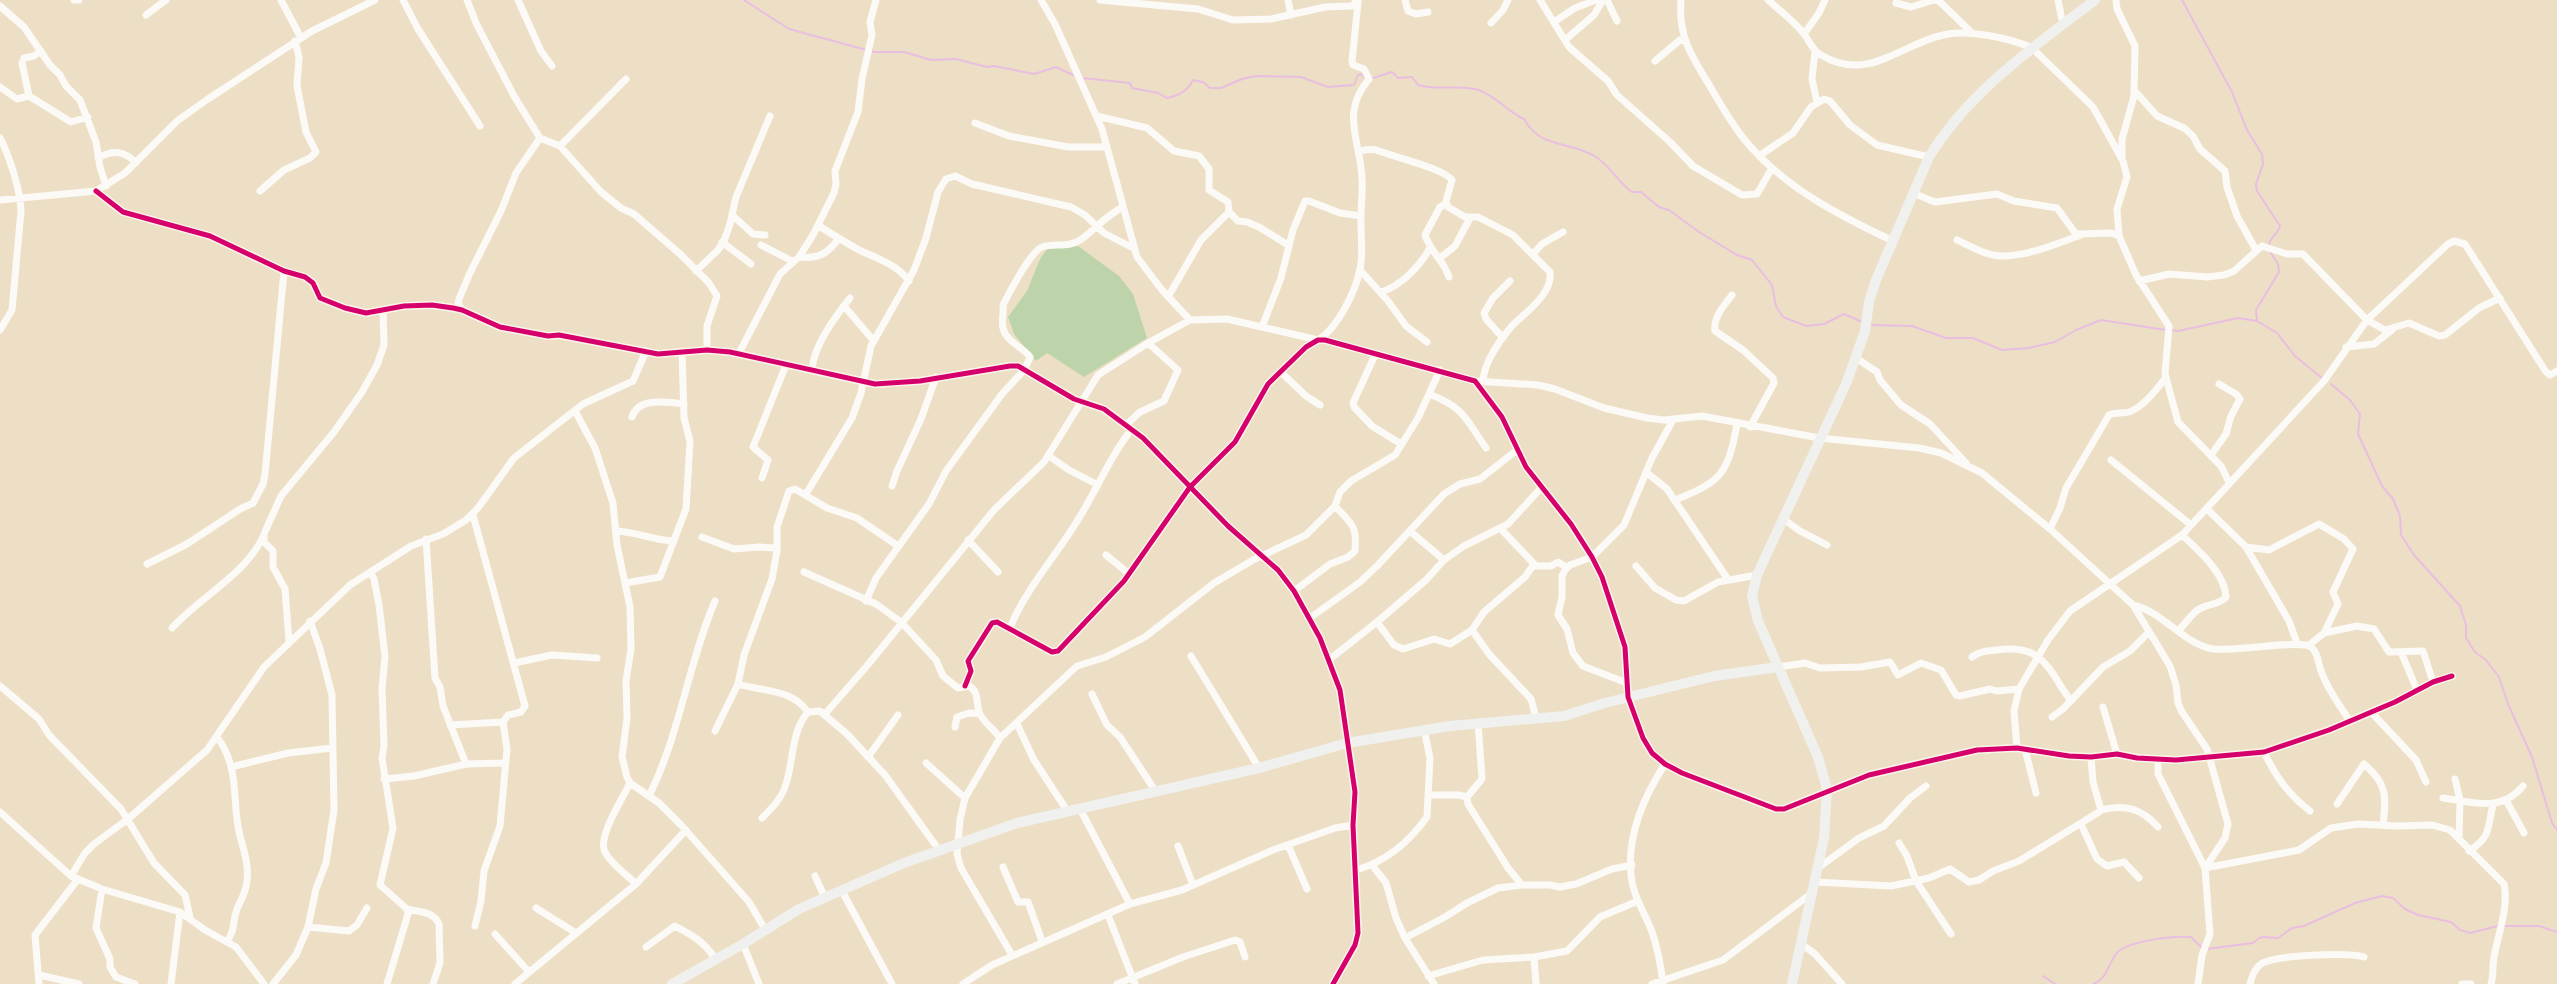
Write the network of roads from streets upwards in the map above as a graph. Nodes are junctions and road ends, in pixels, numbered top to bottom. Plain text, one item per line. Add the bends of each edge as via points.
1 (74, 0) edge
2 (79, 0) edge
3 (166, 0) edge
4 (281, 0) edge
5 (375, 0) edge
6 (403, 0) edge
7 (467, 0) edge
8 (518, 0) edge
9 (876, 0) edge
10 (1041, 0) edge
11 (1100, 0) edge
12 (1288, 0) edge
13 (1405, 0) edge
14 (1508, 0) edge
15 (1540, 0) edge
16 (1596, 0) edge
17 (1603, 0) edge
18 (1607, 0) edge
19 (1681, 0) edge
20 (1768, 0) edge
21 (1825, 0) edge
22 (2058, 0) edge
23 (2095, 0) edge
24 (2116, 0) edge
25 (1358, 1) edge
26 (1939, 1) edge
27 (1896, 3) dead end
28 (0, 6) edge
29 (1428, 12) dead end
30 (146, 15) dead end
31 (1291, 15) junction
32 (1617, 21) dead end
33 (1554, 22) junction
34 (1491, 23) dead end
35 (2063, 25) junction
36 (1971, 32) junction
37 (1804, 34) junction
38 (298, 40) junction
39 (1565, 40) junction
40 (1685, 41) junction
41 (2032, 48) junction
42 (40, 51) junction
43 (1815, 51) junction
44 (1656, 61) dead end
45 (552, 66) dead end
46 (626, 79) dead end
47 (0, 87) edge
48 (2134, 90) junction
49 (29, 96) junction
50 (1817, 102) junction
51 (770, 116) dead end
52 (1097, 116) junction
53 (88, 117) junction
54 (975, 124) dead end
55 (480, 126) dead end
56 (0, 138) edge
57 (540, 138) junction
58 (560, 146) junction
59 (1107, 147) junction
60 (1359, 151) junction
61 (1759, 156) junction
62 (1929, 156) junction
63 (98, 158) junction
64 (2123, 161) junction
65 (136, 164) junction
66 (1772, 168) junction
67 (106, 186) junction
68 (96, 191) junction
69 (260, 191) dead end
70 (1914, 194) junction
71 (21, 199) junction
72 (0, 200) edge
73 (1446, 204) junction
74 (1122, 207) junction
75 (1229, 212) junction
76 (732, 216) junction
77 (1360, 216) junction
78 (1470, 218) junction
79 (1096, 225) junction
80 (818, 226) junction
81 (1563, 232) dead end
82 (765, 235) dead end
83 (2081, 235) junction
84 (2119, 236) junction
85 (839, 238) junction
86 (1957, 240) dead end
87 (1893, 241) junction
88 (722, 242) junction
89 (761, 245) dead end
90 (1288, 245) junction
91 (1133, 248) junction
92 (1430, 248) junction
93 (2256, 250) junction
94 (1533, 254) junction
95 (1440, 258) junction
96 (795, 259) junction
97 (751, 264) dead end
98 (1360, 270) junction
99 (284, 271) junction
100 (696, 271) junction
101 (1449, 277) dead end
102 (909, 281) junction
103 (1510, 281) dead end
104 (2140, 281) junction
105 (1381, 292) junction
106 (1732, 295) dead end
107 (1168, 297) junction
108 (850, 298) dead end
109 (2500, 298) junction
110 (844, 306) junction
111 (384, 310) junction
112 (462, 310) junction
113 (1190, 320) junction
114 (2367, 320) junction
115 (1262, 327) junction
116 (0, 330) edge
117 (2392, 330) junction
118 (1503, 338) junction
119 (1318, 340) junction
120 (874, 341) junction
121 (1427, 342) dead end
122 (1148, 343) junction
123 (2346, 347) junction
124 (707, 350) junction
125 (646, 351) junction
126 (682, 351) junction
127 (739, 353) junction
128 (1375, 355) junction
129 (1856, 358) junction
130 (786, 365) junction
131 (812, 368) junction
132 (1025, 369) junction
133 (1440, 370) junction
134 (2557, 371) edge
135 (1281, 372) junction
136 (936, 377) junction
137 (2166, 377) junction
138 (1479, 381) junction
139 (863, 382) junction
140 (2219, 384) dead end
141 (1429, 394) junction
142 (1083, 400) junction
143 (684, 404) junction
144 (1320, 405) dead end
145 (575, 411) junction
146 (632, 418) dead end
147 (1673, 420) junction
148 (1736, 424) junction
149 (1750, 426) junction
150 (1129, 427) junction
151 (1820, 438) junction
152 (1401, 444) junction
153 (1486, 448) dead end
154 (1518, 450) junction
155 (2211, 455) junction
156 (1049, 456) junction
157 (2111, 460) dead end
158 (1968, 466) junction
159 (1646, 472) junction
160 (762, 478) dead end
161 (2229, 482) junction
162 (1098, 485) junction
163 (892, 486) dead end
164 (1190, 487) junction
165 (1541, 488) junction
166 (806, 494) junction
167 (1675, 500) junction
168 (1335, 506) junction
169 (2207, 509) junction
170 (473, 515) junction
171 (1782, 518) junction
172 (2192, 524) junction
173 (1500, 528) junction
174 (2050, 529) junction
175 (616, 530) junction
176 (1411, 532) junction
177 (264, 534) junction
178 (2182, 535) junction
179 (702, 536) dead end
180 (426, 539) junction
181 (968, 540) junction
182 (673, 541) junction
183 (1827, 545) dead end
184 (898, 546) junction
185 (2246, 547) junction
186 (776, 548) junction
187 (1106, 556) dead end
188 (1260, 556) junction
189 (1592, 557) junction
190 (1444, 560) junction
191 (147, 564) dead end
192 (1534, 564) junction
193 (1636, 566) dead end
194 (1567, 568) junction
195 (370, 572) junction
196 (804, 572) dead end
197 (998, 572) dead end
198 (1128, 573) junction
199 (1757, 575) junction
200 (1727, 578) junction
201 (625, 583) junction
202 (2112, 584) junction
203 (1294, 591) junction
204 (716, 601) dead end
205 (866, 601) junction
206 (2133, 605) junction
207 (1310, 618) junction
208 (310, 621) junction
209 (902, 622) junction
210 (1377, 622) junction
211 (172, 628) dead end
212 (1010, 628) junction
213 (1472, 630) junction
214 (2180, 630) junction
215 (2149, 632) junction
216 (2324, 633) junction
217 (289, 641) junction
218 (2297, 643) junction
219 (2309, 645) junction
220 (2401, 652) junction
221 (2038, 655) junction
222 (1191, 656) dead end
223 (597, 658) dead end
224 (1972, 658) dead end
225 (1330, 659) junction
226 (514, 663) junction
227 (1778, 667) junction
228 (2452, 676) dead end
229 (2433, 682) junction
230 (1627, 683) junction
231 (738, 684) junction
232 (0, 686) edge
233 (965, 686) junction
234 (2019, 689) junction
235 (2417, 690) junction
236 (1092, 694) dead end
237 (1628, 697) junction
238 (2071, 701) junction
239 (2104, 707) dead end
240 (808, 712) junction
241 (2371, 712) junction
242 (825, 714) junction
243 (980, 714) junction
244 (898, 716) dead end
245 (2052, 717) dead end
246 (1536, 718) junction
247 (2350, 721) junction
248 (503, 722) junction
249 (1478, 722) junction
250 (1018, 724) junction
251 (450, 725) junction
252 (955, 727) dead end
253 (1424, 729) junction
254 (715, 731) dead end
255 (217, 737) junction
256 (1000, 738) junction
257 (1347, 743) junction
258 (332, 748) junction
259 (2021, 748) junction
260 (2264, 752) junction
261 (2117, 754) junction
262 (868, 757) junction
263 (2091, 757) junction
264 (2208, 758) junction
265 (2158, 759) junction
266 (505, 763) junction
267 (926, 763) dead end
268 (466, 764) junction
269 (1664, 764) junction
270 (231, 767) junction
271 (1259, 768) junction
272 (384, 779) junction
273 (2454, 779) dead end
274 (2426, 782) dead end
275 (630, 783) junction
276 (1926, 786) dead end
277 (2524, 786) dead end
278 (1828, 789) junction
279 (1156, 792) junction
280 (2036, 793) dead end
281 (1430, 795) junction
282 (649, 796) junction
283 (1467, 797) junction
284 (965, 798) junction
285 (2443, 798) dead end
286 (2460, 800) junction
287 (2506, 800) junction
288 (2337, 804) dead end
289 (2493, 805) junction
290 (1080, 809) junction
291 (2101, 810) junction
292 (2310, 811) dead end
293 (0, 812) edge
294 (1068, 812) junction
295 (762, 818) dead end
296 (128, 819) junction
297 (2081, 824) junction
298 (1353, 826) junction
299 (2383, 826) junction
300 (2158, 827) dead end
301 (686, 830) junction
302 (2524, 833) dead end
303 (2459, 839) junction
304 (958, 843) junction
305 (1899, 843) dead end
306 (1288, 845) junction
307 (1178, 846) dead end
308 (939, 850) junction
309 (2470, 850) junction
310 (1372, 865) junction
311 (1632, 865) junction
312 (1004, 867) dead end
313 (1818, 868) junction
314 (2205, 868) junction
315 (1356, 870) junction
316 (814, 876) dead end
317 (74, 878) junction
318 (2138, 878) dead end
319 (1916, 881) junction
320 (1815, 882) junction
321 (636, 884) junction
322 (1193, 885) junction
323 (1522, 885) junction
324 (102, 889) junction
325 (1307, 889) dead end
326 (842, 891) junction
327 (1812, 893) junction
328 (825, 898) junction
329 (1638, 901) junction
330 (1130, 904) junction
331 (367, 908) dead end
332 (536, 908) dead end
333 (407, 909) junction
334 (180, 912) junction
335 (1108, 915) junction
336 (190, 917) junction
337 (475, 926) dead end
338 (308, 927) junction
339 (766, 931) junction
340 (576, 933) junction
341 (494, 934) dead end
342 (1951, 934) dead end
343 (1405, 938) junction
344 (227, 941) junction
345 (1042, 941) junction
346 (744, 944) junction
347 (1801, 944) junction
348 (646, 947) dead end
349 (1012, 955) junction
350 (1245, 957) dead end
351 (1534, 957) junction
352 (2364, 957) dead end
353 (716, 960) junction
354 (529, 972) junction
355 (39, 975) junction
356 (1428, 976) junction
357 (1133, 981) edge
358 (1663, 982) edge
359 (39, 984) edge
360 (79, 984) edge
361 (135, 984) edge
362 (171, 984) edge
363 (264, 984) edge
364 (273, 984) edge
365 (387, 984) edge
366 (434, 984) edge
367 (515, 984) edge
368 (672, 984) edge
369 (759, 984) edge
370 (892, 984) edge
371 (962, 984) edge
372 (1117, 984) edge
373 (1332, 984) edge
374 (1434, 984) edge
375 (1536, 984) edge
376 (1652, 984) edge
377 (1791, 984) edge
378 (1842, 984) edge
379 (2198, 984) edge
380 (2250, 984) edge
381 (2462, 984) edge
382 (2471, 984) edge
383 (2491, 984) edge

1 - 2 street
3 - 30 street
4 - 38 street
5 - 38 street
6 - 55 street via 433,54
7 - 57 street via 514,96
8 - 45 street via 541,51
9 - 80 street via 856,123 835,170 834,193
10 - 52 street
11 - 31 street via 1198,8 1233,20 1263,20
12 - 31 street
13 - 29 street via 1408,11
14 - 34 street
15 - 33 street
16 - 33 street via 1575,8
17 - 39 street via 1594,15
18 - 32 street
19 - 40 street via 1680,21
20 - 37 street
21 - 37 street
22 - 35 street
23 - 35 street
24 - 48 street via 2117,9 2135,46
25 - 31 street via 1352,6 1325,7
25 - 60 street via 1352,61 1364,69 1368,79 1356,96 1352,112
26 - 27 street via 1911,7
26 - 36 street
28 - 42 street via 24,26
33 - 39 street
35 - 41 street
36 - 41 street
36 - 43 street via 1941,35 1859,67
37 - 43 street
38 - 65 street via 177,121
38 - 69 street via 297,86 306,132 316,152 284,170
39 - 66 street via 1577,56 1608,81 1617,96 1698,170 1751,196 1757,194
40 - 44 street via 1680,40
40 - 61 street via 1736,128
41 - 62 street via 1988,86
41 - 64 street via 2093,106
42 - 49 street via 24,58 22,63
42 - 53 street via 80,100
43 - 50 street via 1812,79
46 - 58 street
47 - 49 street via 17,99
48 - 64 street via 2122,139
48 - 93 street via 2157,116 2184,128 2193,136 2200,149 2225,171 2237,216
49 - 53 street via 71,122
50 - 61 street via 1793,133
50 - 62 street via 1830,100 1850,125 1877,145
51 - 76 street via 736,197
52 - 59 street
52 - 75 street via 1147,128 1174,151 1199,156 1209,169 1209,190 1228,202
53 - 63 street
54 - 59 street via 1009,136 1068,147
56 - 71 street
57 - 58 street
57 - 112 street via 516,173 469,275 458,303
58 - 100 street via 601,192 660,235
59 - 74 street
60 - 73 street via 1379,151 1448,175 1452,180
60 - 77 street via 1362,178
61 - 66 street
62 - 70 street
63 - 65 street via 111,151 125,154
63 - 67 street
64 - 84 street via 2127,177 2117,209
65 - 67 street
66 - 87 street via 1824,206
67 - 68 street
68 - 71 street
68 - 99 street via 119,210 210,236
70 - 83 street via 1935,202 1996,194 2014,201 2050,205 2062,212 2073,230
70 - 87 street
71 - 72 street
71 - 116 street via 13,305 9,319
73 - 78 street
73 - 92 street via 1440,207 1426,232
74 - 79 street
74 - 91 street
75 - 90 street via 1238,221 1259,227
75 - 107 street via 1200,240
76 - 82 street via 754,234
76 - 88 street
77 - 90 street via 1305,201
77 - 98 street
78 - 94 street via 1478,217 1513,235
78 - 95 street via 1455,246
79 - 91 street via 1104,233
79 - 102 street via 1071,207 951,176 938,192 924,246
79 - 132 street via 1072,244 1037,249 1003,305 1003,328 1008,338 1030,357
80 - 85 street
80 - 96 street
81 - 94 street via 1542,244
83 - 84 street via 2112,233
83 - 86 street via 2045,248 2005,256 1980,251
84 - 104 street
85 - 96 street via 829,252
85 - 102 street via 892,265
87 - 129 street via 1869,302 1865,331
88 - 97 street
88 - 100 street
89 - 96 street
90 - 115 street via 1281,278
91 - 107 street
92 - 95 street
92 - 105 street via 1418,265 1393,287
93 - 104 street via 2234,271 2224,275 2166,274
93 - 114 street via 2262,246 2287,254 2303,254
94 - 118 street via 1546,267 1550,278 1536,304
95 - 101 street
96 - 127 street via 780,274
98 - 105 street
98 - 119 street via 1338,319 1331,330
99 - 111 street via 309,279 320,298 344,308 366,313
99 - 191 street via 264,474 258,494 253,503
100 - 124 street via 717,296 707,326
102 - 120 street
103 - 118 street via 1484,313
104 - 137 street via 2169,326
105 - 121 street via 1406,326
106 - 149 street via 1722,307 1714,325 1715,331 1743,350 1773,378 1774,383
107 - 113 street
108 - 110 street
109 - 114 street via 2465,244 2454,241
109 - 117 street via 2479,308 2445,335 2438,336 2409,323
109 - 134 street via 2546,372 2550,375
110 - 120 street
110 - 131 street via 817,351
111 - 112 street via 432,305
111 - 177 street via 384,345 372,375 334,432 282,496
112 - 125 street via 500,327
113 - 115 street via 1217,318
113 - 122 street
114 - 117 street via 2385,330
114 - 123 street
115 - 119 street
117 - 123 street via 2374,344
118 - 138 street
119 - 128 street
119 - 135 street via 1306,347
120 - 139 street
122 - 142 street via 1098,375
122 - 150 street via 1178,370 1164,402 1140,412
123 - 161 street via 2318,387
124 - 126 street
124 - 127 street
125 - 126 street via 658,354
125 - 145 street via 633,380
126 - 143 street
127 - 130 street
128 - 133 street
128 - 152 street via 1353,403 1372,426
129 - 151 street
129 - 158 street via 1877,372 1901,405 1930,424
130 - 131 street
130 - 160 street via 753,446 768,460
131 - 139 street
132 - 136 street via 1010,366
132 - 142 street via 1074,399
132 - 184 street via 1002,394 951,464 929,504
133 - 138 street
133 - 141 street
135 - 144 street
135 - 164 street via 1268,384 1235,442
136 - 139 street via 887,384
136 - 163 street
137 - 155 street via 2178,422
137 - 174 street via 2135,409 2109,415 2066,488
138 - 147 street via 1538,385 1613,411
138 - 154 street via 1502,416
139 - 166 street via 852,418
140 - 155 street via 2240,399 2226,434
141 - 152 street
141 - 153 street via 1460,410
142 - 150 street via 1104,409
142 - 156 street
143 - 146 street via 642,404 634,409
143 - 182 street via 690,440 686,510
145 - 170 street via 514,458
145 - 175 street via 595,448 613,503
147 - 148 street via 1702,416
147 - 159 street
148 - 149 street
148 - 167 street via 1733,444 1720,474 1706,488
149 - 151 street
150 - 162 street
150 - 164 street
151 - 158 street via 1930,450
151 - 171 street
152 - 168 street via 1389,460 1351,481 1340,492
154 - 165 street
154 - 176 street via 1480,479 1460,484 1444,494
155 - 161 street
156 - 162 street
156 - 181 street
157 - 172 street
158 - 174 street via 1992,480
159 - 167 street via 1657,479
159 - 189 street via 1624,524
161 - 169 street
162 - 212 street via 1020,606
164 - 188 street
164 - 198 street
165 - 173 street via 1516,518
165 - 189 street via 1571,524
166 - 184 street via 827,508 856,518
166 - 186 street via 795,490 787,494 777,527
167 - 200 street
168 - 188 street via 1306,535
168 - 203 street via 1356,532 1355,551 1348,558 1330,564
169 - 172 street
169 - 185 street
170 - 180 street via 443,534
170 - 226 street
171 - 183 street
171 - 199 street
172 - 178 street
173 - 190 street
173 - 192 street
174 - 202 street
175 - 182 street
175 - 201 street
176 - 190 street
176 - 207 street via 1360,582
177 - 211 street via 259,547 242,567 195,604
177 - 217 street via 264,542 273,551 273,568 285,590
178 - 202 street
178 - 214 street via 2215,570 2226,597 2193,613
179 - 186 street via 726,548
180 - 195 street
180 - 251 street via 434,665
181 - 197 street
181 - 209 street
182 - 201 street via 660,577
184 - 205 street via 876,578
185 - 216 street via 2269,550 2319,524 2344,539 2353,549 2333,592 2338,604
185 - 218 street via 2289,621
186 - 231 street via 772,580 744,655
187 - 198 street
188 - 203 street via 1278,570
188 - 250 street via 1214,583 1144,637 1106,657 1077,666 1033,705
189 - 194 street
189 - 230 street via 1612,600 1626,647
190 - 210 street
192 - 194 street via 1551,566 1560,562
192 - 213 street via 1484,612
193 - 200 street via 1656,588 1679,600 1689,599
194 - 230 street via 1562,576 1558,615 1568,629 1573,653 1589,670
195 - 208 street via 350,584
195 - 272 street via 379,606 385,656 382,689
196 - 205 street
198 - 212 street via 1058,651 1043,648
199 - 200 street
199 - 227 street via 1752,605
201 - 275 street via 631,615 631,649 622,757
202 - 206 street
202 - 221 street via 2070,611
203 - 207 street
204 - 282 street via 696,654 662,771
205 - 209 street
206 - 214 street via 2153,612
206 - 215 street
207 - 225 street
208 - 217 street
208 - 258 street via 331,689
209 - 233 street via 936,660 943,676 958,688
209 - 242 street
210 - 213 street via 1394,645 1403,650 1434,639 1450,644
210 - 225 street
212 - 233 street via 992,623 968,661 971,671
213 - 246 street via 1489,654 1531,699
214 - 218 street via 2200,645 2214,649 2254,649
215 - 238 street via 2130,651 2102,666
215 - 264 street via 2170,666 2182,712 2203,742
216 - 219 street
216 - 220 street via 2366,626 2374,629 2390,652
217 - 255 street via 264,667
218 - 219 street
219 - 247 street via 2316,654 2329,688
220 - 229 street via 2422,651
220 - 235 street
221 - 224 street via 2007,648 1980,651
221 - 234 street
221 - 238 street
222 - 271 street
223 - 226 street via 552,655
225 - 257 street via 1340,690
226 - 248 street via 526,706 521,712 508,715
227 - 234 street via 1805,663 1820,668 1861,667 1890,662 1898,675 1920,662 1941,670 1956,695 1990,689
227 - 237 street via 1714,676
227 - 278 street via 1818,757
228 - 229 street
229 - 235 street
230 - 237 street
231 - 240 street via 782,693 797,700
231 - 254 street
232 - 296 street via 39,719 49,735
233 - 243 street via 976,692
234 - 259 street via 2014,711
235 - 241 street
236 - 279 street via 1107,725 1120,737
237 - 246 street via 1564,716
237 - 269 street via 1643,738
238 - 245 street
239 - 261 street
240 - 242 street via 814,710
240 - 295 street via 798,729 785,788
241 - 247 street
241 - 274 street via 2416,760
242 - 262 street
243 - 252 street via 957,717
243 - 256 street
244 - 262 street
246 - 249 street
247 - 260 street
248 - 251 street
248 - 266 street via 507,749
249 - 253 street
249 - 283 street via 1482,779
250 - 256 street
250 - 294 street via 1034,760
251 - 268 street
253 - 257 street
253 - 281 street via 1430,758
255 - 270 street via 225,748
255 - 296 street via 207,750
256 - 284 street
257 - 271 street
257 - 298 street via 1355,792
258 - 270 street via 288,753
258 - 338 street via 335,796 331,835
259 - 263 street
259 - 278 street via 1966,752 1890,768
259 - 280 street
260 - 264 street
260 - 292 street via 2275,775
261 - 263 street
261 - 265 street
262 - 308 street via 917,816
263 - 291 street via 2093,782
264 - 265 street
264 - 314 street via 2228,824 2225,838
265 - 314 street via 2158,774
266 - 268 street
266 - 337 street via 500,826 484,871
267 - 284 street
268 - 272 street
269 - 278 street via 1776,809 1784,809
269 - 311 street via 1642,804
270 - 344 street via 248,875 242,902 234,918 236,926
271 - 279 street
272 - 333 street via 392,828 380,885
273 - 286 street
275 - 282 street
275 - 321 street via 602,844 609,858
276 - 313 street via 1884,826 1859,838
277 - 287 street
278 - 313 street
279 - 290 street
281 - 283 street
281 - 310 street via 1425,820 1390,855
282 - 301 street
283 - 323 street via 1468,804
284 - 304 street
285 - 286 street
286 - 289 street
286 - 303 street
287 - 289 street
287 - 302 street
288 - 299 street via 2364,764 2375,773 2383,787 2386,802
289 - 309 street via 2488,833
290 - 294 street
290 - 330 street
291 - 297 street
291 - 300 street via 2124,807 2147,815
293 - 317 street
294 - 304 street via 1018,823
296 - 317 street via 85,853
296 - 336 street via 154,863 185,895
297 - 318 street via 2097,859 2107,866 2124,862
297 - 319 street via 2040,850 1974,882 1950,869
298 - 306 street via 1335,828
298 - 315 street
299 - 303 street via 2438,825
299 - 314 street via 2358,824 2331,828 2299,850
301 - 321 street
301 - 339 street via 749,902
303 - 309 street
304 - 308 street
304 - 349 street via 961,868
305 - 319 street
306 - 322 street
306 - 325 street
307 - 322 street
308 - 326 street
309 - 383 street via 2502,881 2505,888
310 - 315 street
310 - 343 street via 1386,883
311 - 323 street via 1560,887
311 - 329 street via 1632,882
312 - 345 street via 1018,902 1028,902
313 - 320 street
314 - 379 street via 2210,934 2202,955
315 - 373 street via 1358,933 1355,945
316 - 328 street
317 - 324 street
317 - 355 street via 35,935
319 - 320 street via 1891,886
319 - 342 street
320 - 327 street
321 - 340 street
322 - 330 street
323 - 343 street via 1498,888 1484,894
324 - 334 street
324 - 361 street via 96,928 99,939 116,977
326 - 328 street
326 - 370 street
327 - 347 street
327 - 358 street via 1723,960
328 - 339 street via 799,909
329 - 351 street via 1600,917 1567,951
329 - 358 street via 1659,955
330 - 335 street
331 - 338 street via 357,925 349,931
332 - 340 street
333 - 365 street via 406,925
333 - 366 street via 437,918 440,963
334 - 336 street
334 - 362 street
335 - 345 street
335 - 357 street
336 - 344 street via 205,930
338 - 364 street via 296,955
339 - 346 street
340 - 354 street
341 - 354 street
343 - 356 street
344 - 363 street via 242,953
345 - 349 street
346 - 353 street
346 - 369 street
347 - 377 street
347 - 378 street via 1814,953
348 - 353 street via 675,926 704,944
349 - 371 street
350 - 357 street via 1240,942 1236,940
351 - 356 street via 1483,960
351 - 375 street
352 - 380 street via 2337,953 2267,961 2256,968
353 - 368 street
354 - 367 street
355 - 359 street
355 - 360 street
356 - 374 street
357 - 372 street
358 - 376 street
381 - 382 street

